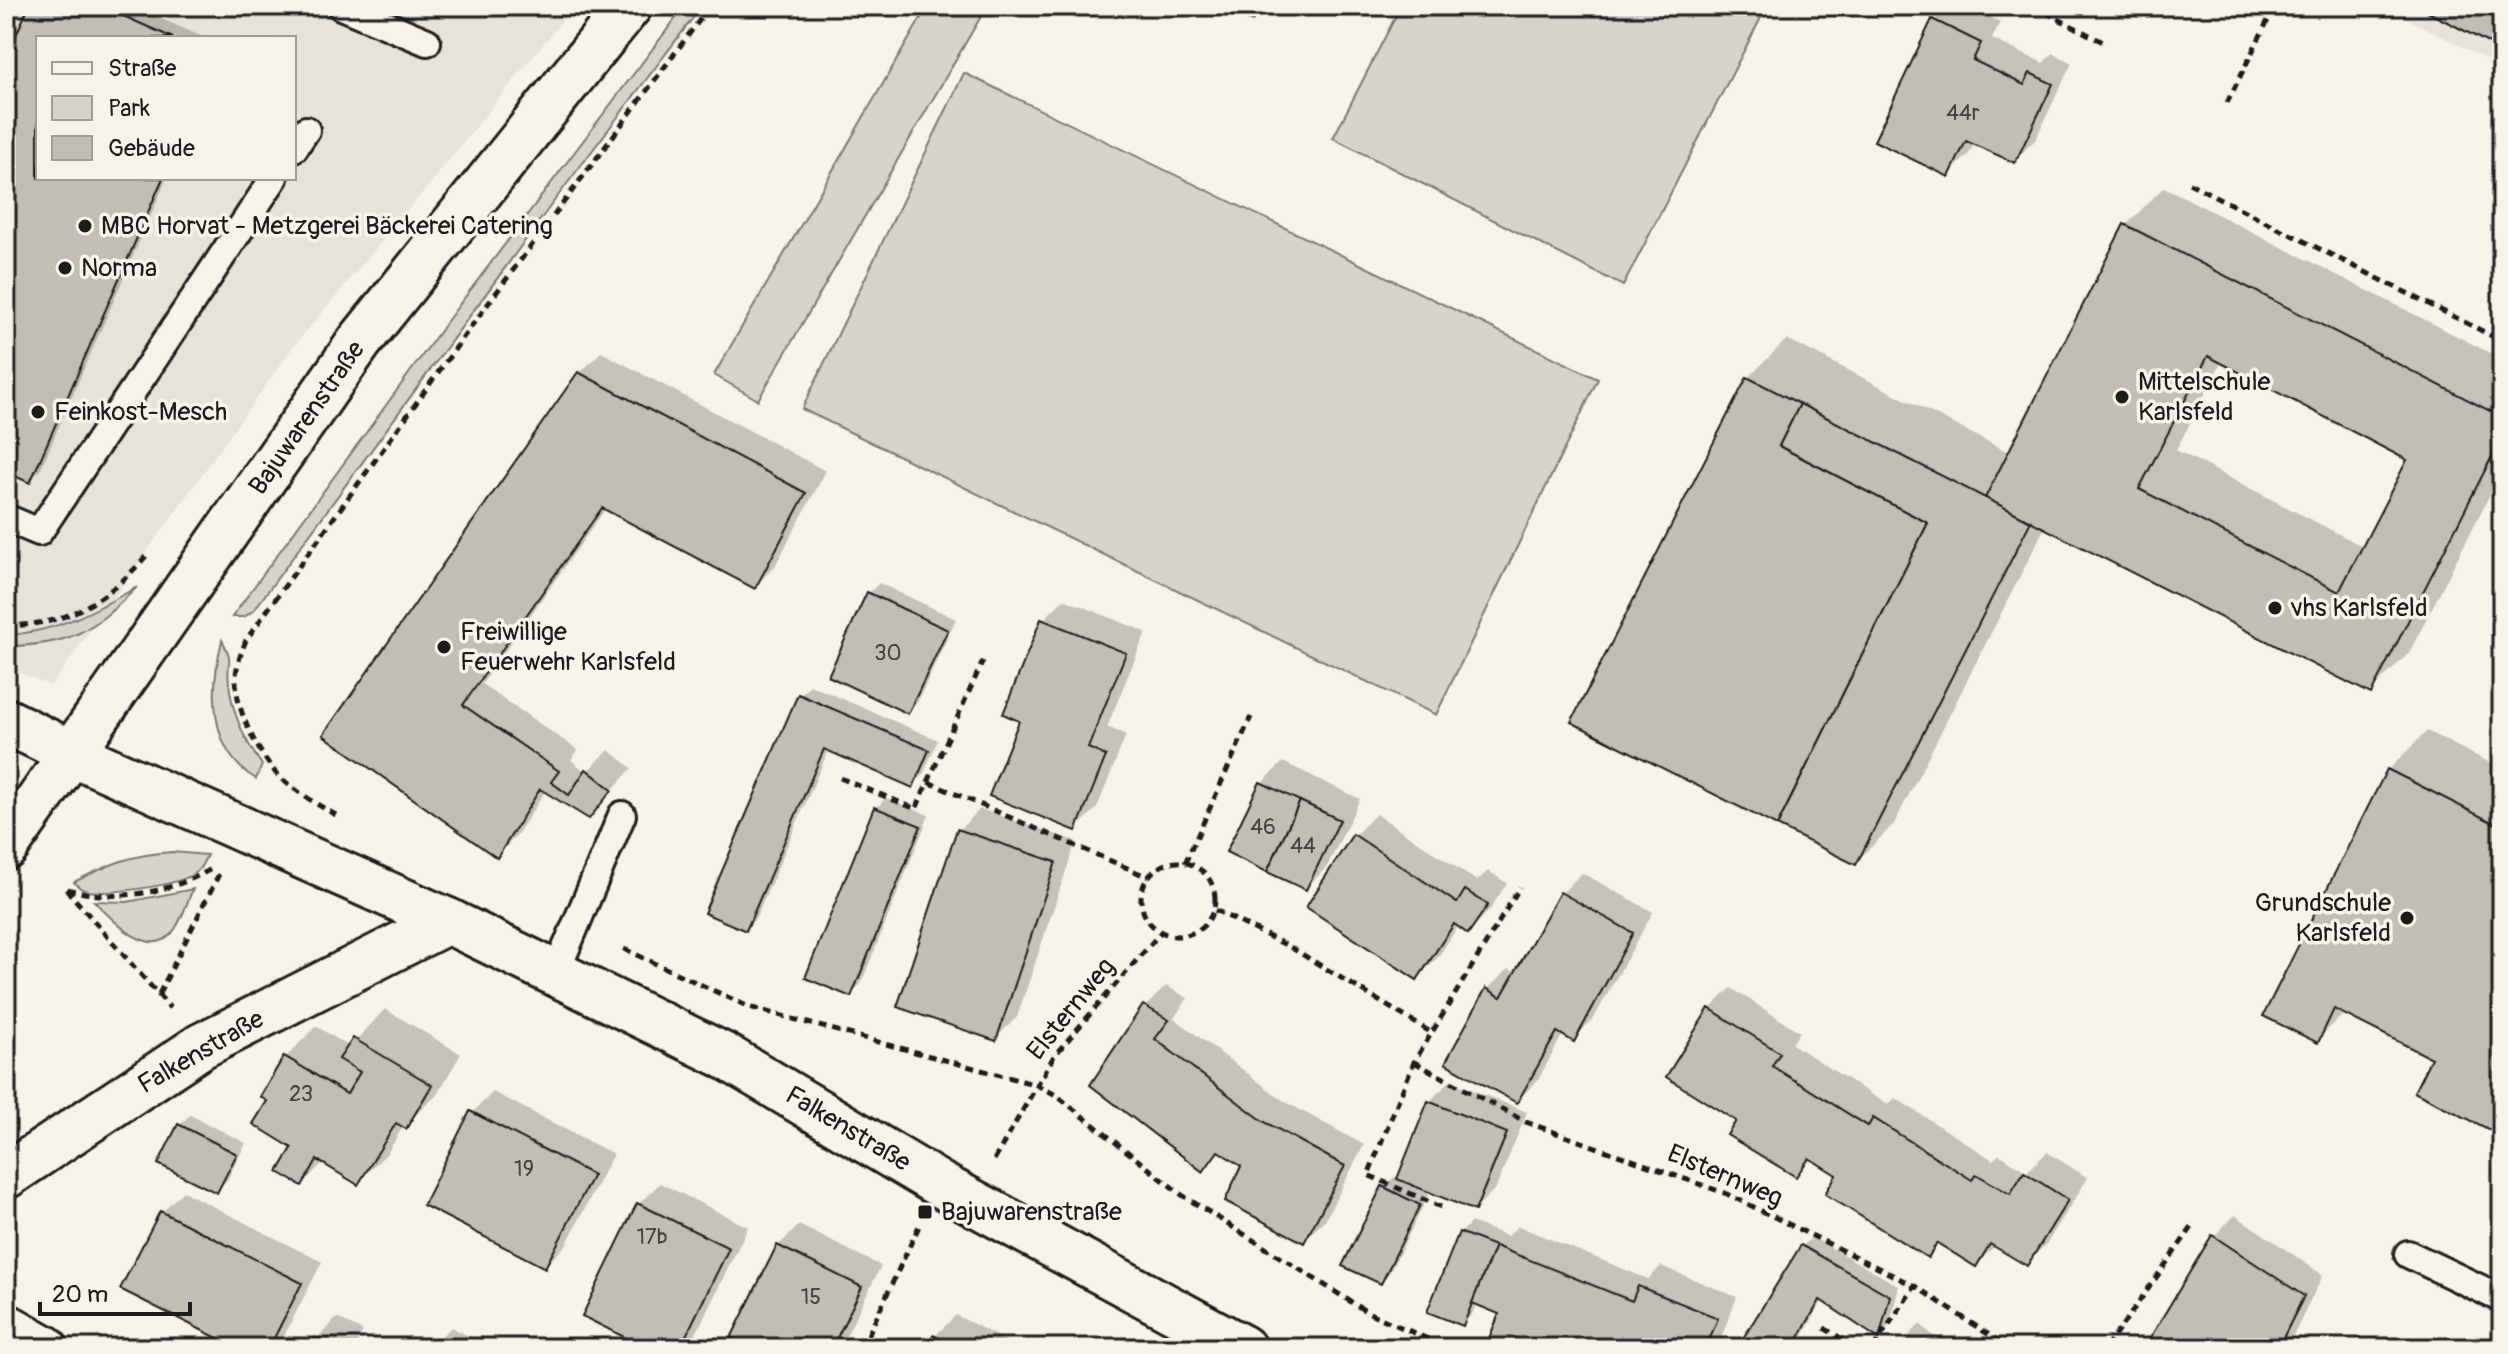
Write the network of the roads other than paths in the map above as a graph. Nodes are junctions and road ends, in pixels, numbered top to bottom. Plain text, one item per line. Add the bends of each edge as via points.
1 (341, 6) edge
2 (629, 6) edge
3 (427, 42) dead end
4 (273, 180) edge
5 (6, 518) edge
6 (6, 721) edge
7 (71, 753) junction
8 (622, 815) dead end
9 (6, 847) edge
10 (448, 921) junction
11 (556, 972) junction
12 (6, 1176) edge
13 (2408, 1254) dead end
14 (2502, 1299) edge
15 (6, 1326) edge
16 (45, 1348) edge
17 (1243, 1348) edge

1 - 3 lane
2 - 7 street, Bajuwarenstraße via 360,341
4 - 5 lane via 39,532
6 - 7 street, Falkenstraße
7 - 9 street, Bajuwarenstraße
7 - 10 street, Falkenstraße
8 - 11 lane
10 - 11 street, Falkenstraße
10 - 12 street, Falkenstraße via 201,1046
11 - 17 street, Falkenstraße via 725,1056 1049,1245
13 - 14 lane
15 - 16 street

